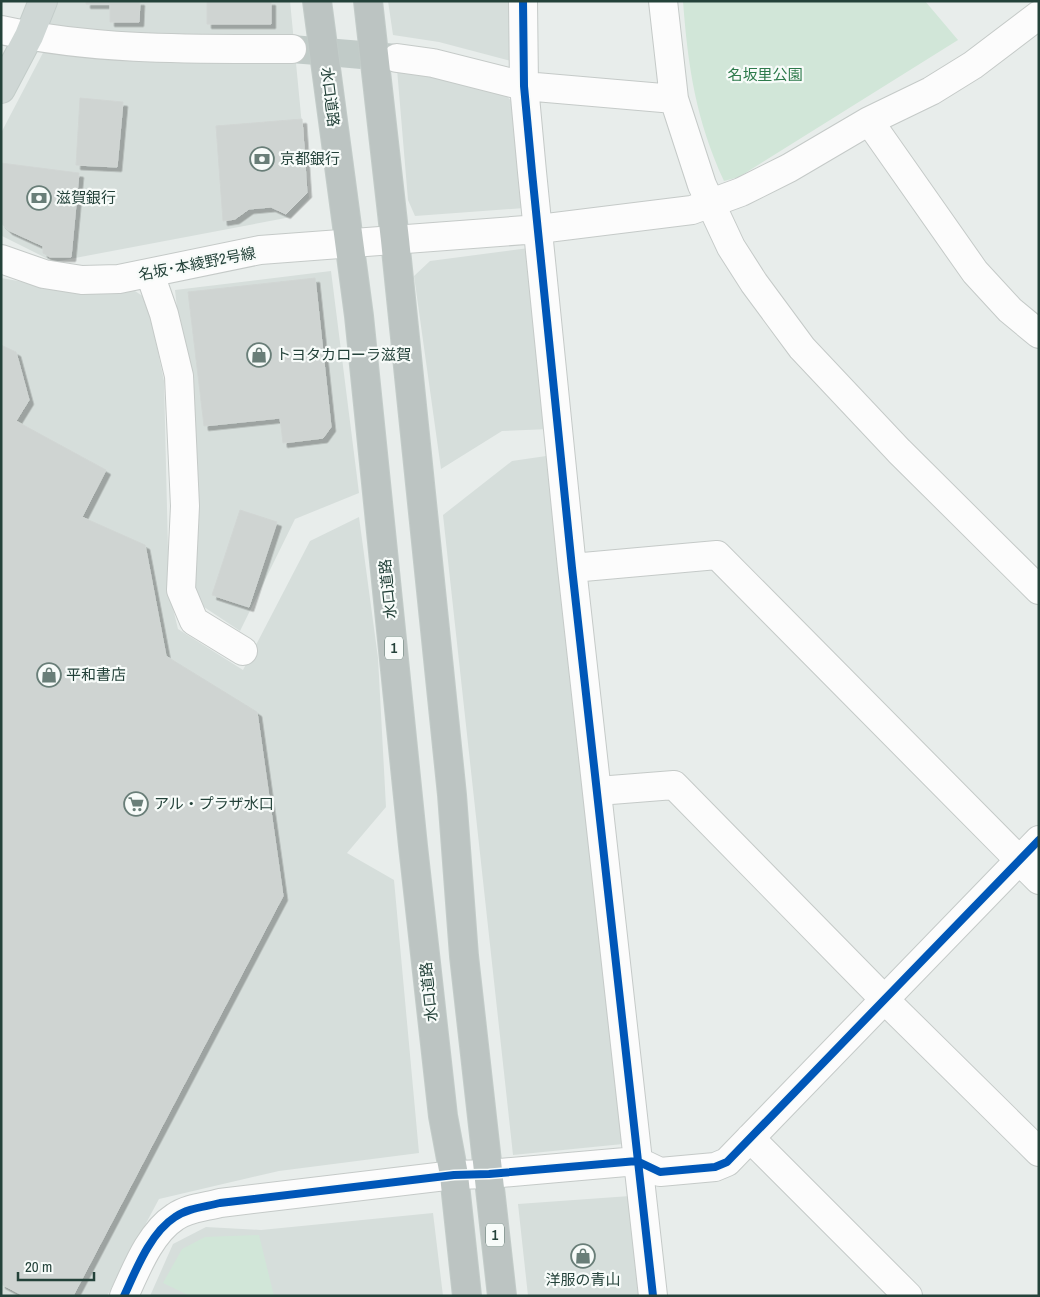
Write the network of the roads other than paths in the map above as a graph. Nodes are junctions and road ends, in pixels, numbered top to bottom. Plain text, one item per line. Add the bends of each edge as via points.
1 (43, 1) edge
2 (317, 1) edge
3 (368, 1) edge
4 (523, 1) edge
5 (663, 1) edge
6 (1039, 15) edge
7 (1, 30) edge
8 (29, 36) junction
9 (292, 48) tunnel mouth
10 (397, 58) tunnel mouth
11 (524, 86) junction
12 (1, 89) edge
13 (674, 99) junction
14 (869, 121) junction
15 (711, 205) junction
16 (539, 229) junction
17 (395, 240) junction
18 (349, 243) junction
19 (1, 259) edge
20 (150, 274) junction
21 (1039, 334) edge
22 (572, 568) junction
23 (1039, 590) edge
24 (243, 651) dead end
25 (598, 791) junction
26 (1039, 840) edge
27 (1018, 860) junction
28 (1039, 880) edge
29 (885, 1000) junction
30 (750, 1138) junction
31 (1039, 1152) edge
32 (637, 1161) junction
33 (489, 1174) junction
34 (454, 1175) junction
35 (124, 1296) edge
36 (467, 1296) edge
37 (502, 1296) edge
38 (653, 1296) edge
39 (908, 1296) edge

1 - 8 main road
2 - 18 highway, 水口道路 / 1
3 - 17 highway, 1
4 - 11 street
5 - 13 street
6 - 14 street, 名坂･本綾野2号線 via 973,65 931,91
7 - 8 street
8 - 9 street via 170,48
8 - 12 main road
10 - 11 street via 433,63
11 - 13 street
11 - 16 street
13 - 15 street
14 - 15 street, 名坂･本綾野2号線 via 789,168
14 - 21 street via 975,272 1010,310
15 - 16 street, 名坂･本綾野2号線
15 - 23 street via 731,248 802,348 899,452
16 - 17 street, 名坂･本綾野2号線
16 - 22 street
17 - 18 street, 名坂･本綾野2号線
17 - 33 highway, 1 via 452,795 464,956
18 - 20 street, 名坂･本綾野2号線 via 260,250
18 - 34 highway, 水口道路 / 1 via 443,1116
19 - 20 street, 名坂･本綾野2号線 via 44,274 82,280
20 - 24 street via 164,314 179,376 185,506 181,590 194,621
22 - 25 street
22 - 27 street via 717,555
25 - 29 street via 674,785
25 - 32 street
26 - 27 street
27 - 28 street
27 - 29 street
29 - 30 street
29 - 31 street
30 - 32 street via 727,1162 715,1167 660,1172
30 - 39 street
32 - 33 street
32 - 38 street
33 - 34 street
33 - 37 highway, 1
34 - 35 street via 220,1203 190,1210 163,1226
34 - 36 highway, 水口道路 / 1

